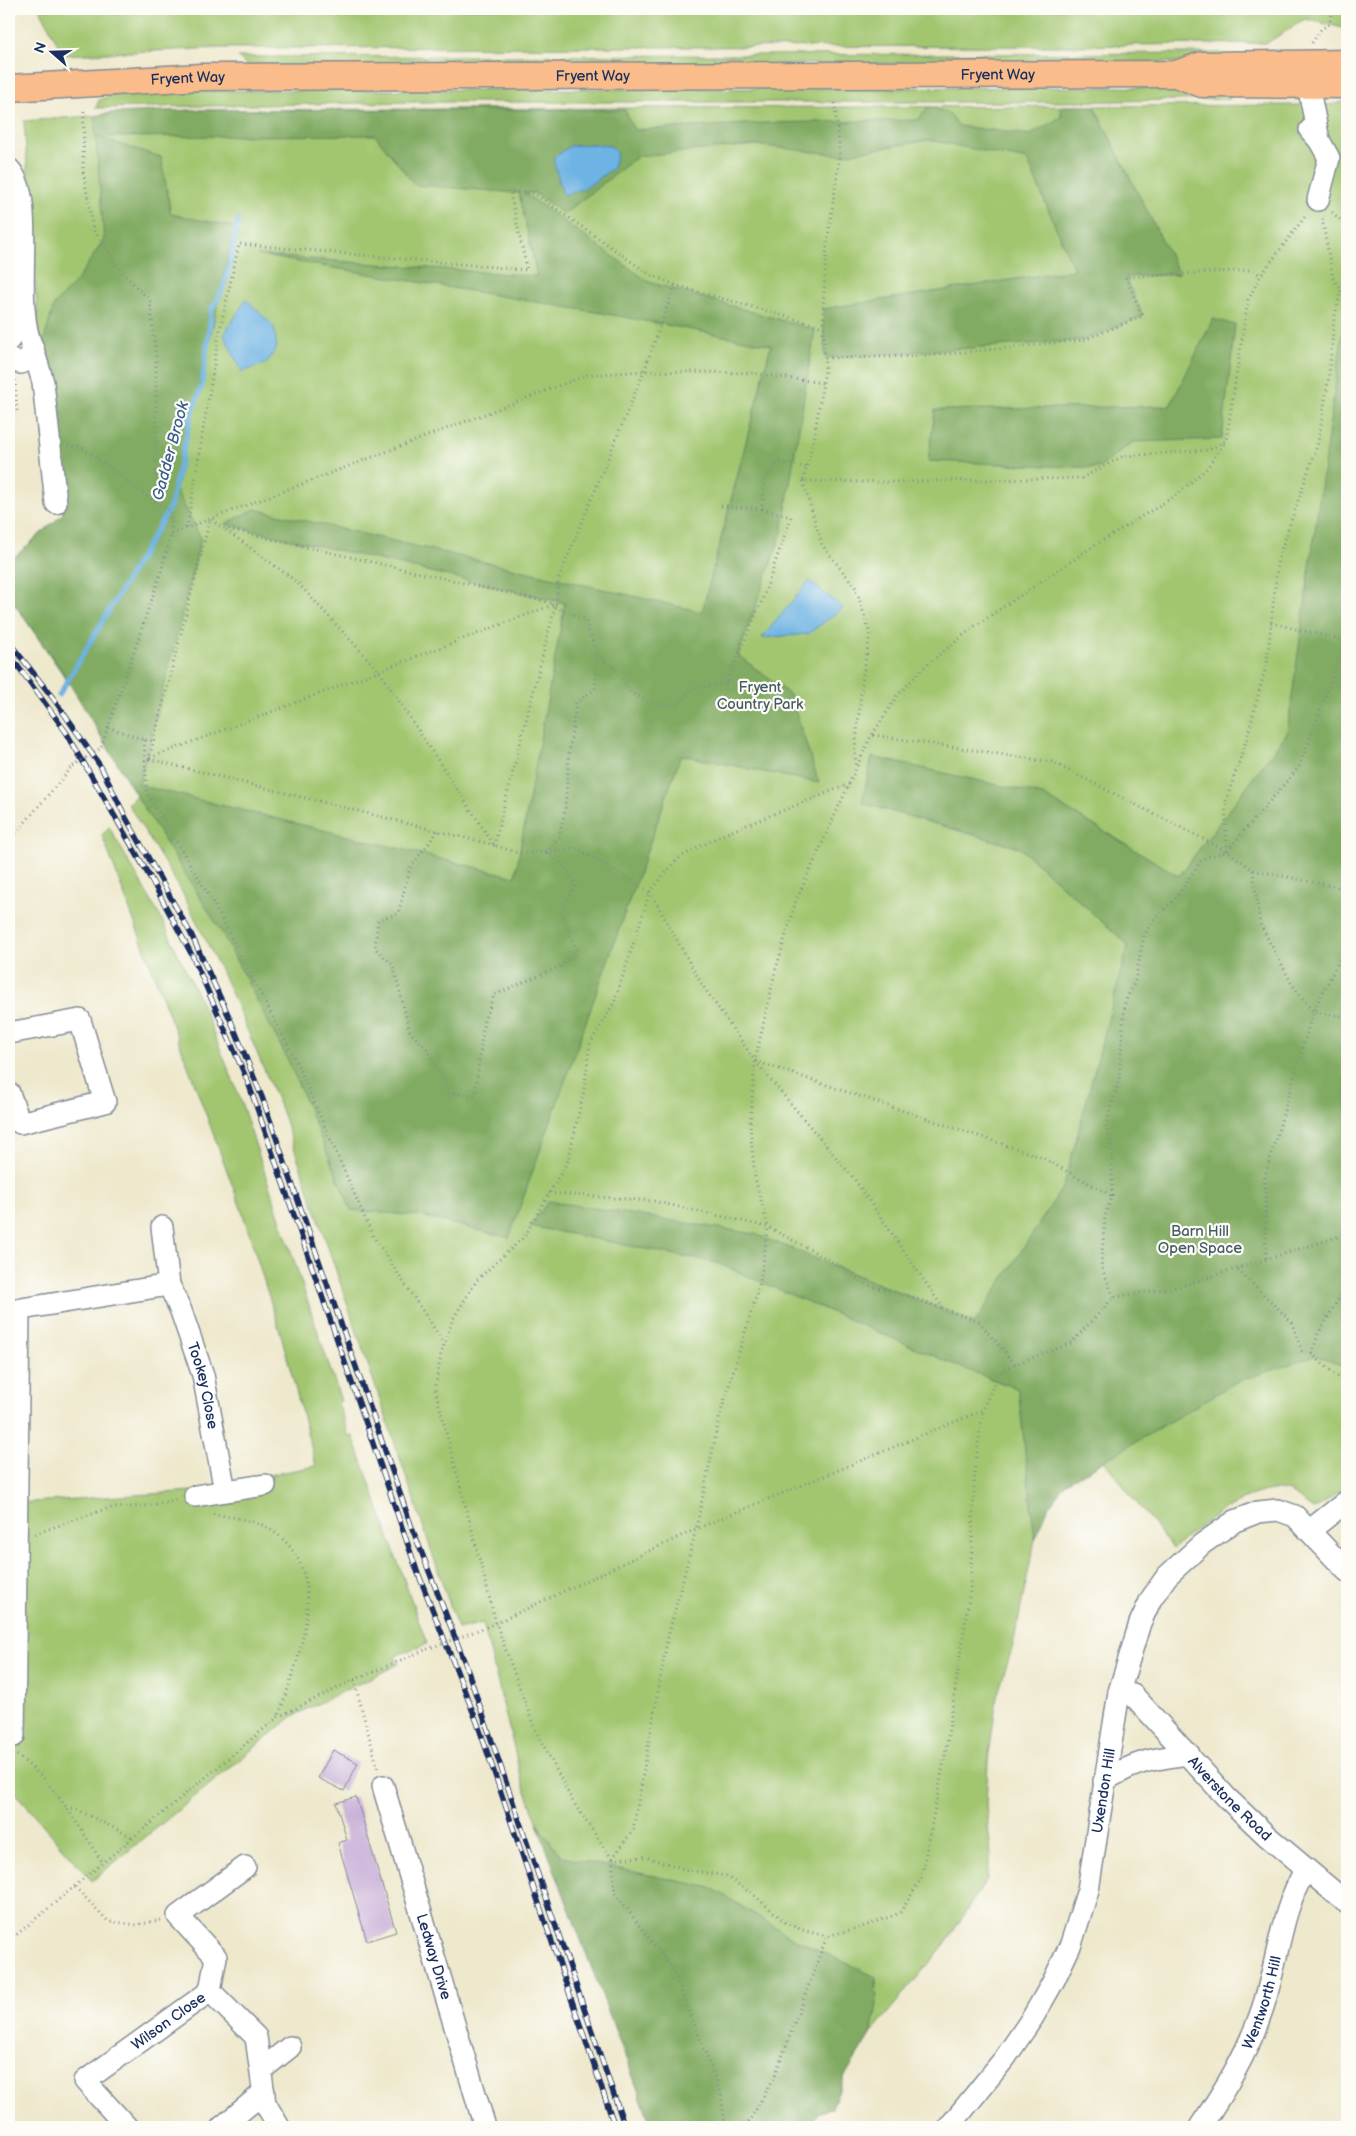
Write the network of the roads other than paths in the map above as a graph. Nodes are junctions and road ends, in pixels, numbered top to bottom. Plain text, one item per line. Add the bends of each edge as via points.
1 (1347, 63) edge
2 (1261, 64) junction
3 (1176, 74) junction
4 (1347, 85) edge
5 (9, 88) edge
6 (1310, 94) junction
7 (9, 169) edge
8 (1318, 200) road end
9 (23, 315) junction
10 (9, 340) edge
11 (33, 349) junction
12 (11, 361) edge
13 (56, 503) dead end
14 (9, 1033) edge
15 (9, 1093) edge
16 (162, 1227) dead end
17 (169, 1285) junction
18 (14, 1311) edge
19 (265, 1485) dead end
20 (225, 1491) junction
21 (195, 1496) road end
22 (1347, 1501) edge
23 (1302, 1524) junction
24 (1347, 1571) edge
25 (11, 1640) edge
26 (1119, 1692) junction
27 (13, 1743) road end
28 (1189, 1754) junction
29 (1104, 1781) junction
30 (382, 1786) road end
31 (245, 1867) dead end
32 (1306, 1869) junction
33 (1347, 1903) edge
34 (210, 1991) junction
35 (290, 2047) dead end
36 (261, 2070) junction
37 (264, 2092) junction
38 (128, 2127) edge
39 (222, 2127) edge
40 (279, 2127) edge
41 (485, 2127) edge
42 (949, 2127) edge
43 (1200, 2127) edge

1 - 2 main road, Fryent Way
2 - 3 main road, Fryent Way via 1202,65
2 - 6 street via 1298,74
3 - 5 main road, Fryent Way via 211,77
3 - 6 main road, Fryent Way via 1202,84
4 - 6 main road, Fryent Way
6 - 8 street via 1308,127 1329,158
7 - 9 street via 15,176 22,204
9 - 10 street
9 - 11 street
11 - 12 street via 28,360 21,363
11 - 13 street via 43,382
14 - 15 street via 80,1020 105,1102 20,1123
16 - 17 street, Tookey Close
17 - 18 street
17 - 20 street, Tookey Close via 185,1320 203,1375
18 - 25 street via 16,1540
19 - 20 street
20 - 21 street
22 - 23 street
23 - 24 street
23 - 26 street, Uxendon Hill via 1278,1510 1258,1512 1235,1521 1202,1544 1167,1576 1140,1623
25 - 27 street
26 - 28 street, Alverstone Road via 1133,1695
26 - 29 street, Uxendon Hill
28 - 29 street via 1148,1759 1128,1766
28 - 32 street, Alverstone Road via 1227,1798
29 - 42 street, Uxendon Hill via 1088,1890 1071,1944 1033,2017 1005,2058
30 - 41 street, Ledway Drive
31 - 34 street, Wilson Close via 178,1916 216,1957
32 - 33 street, Alverstone Road
32 - 43 street, Wentworth Hill via 1293,1890 1262,2010 1225,2090
34 - 36 street via 256,2037
34 - 38 street, Wilson Close via 86,2081
35 - 36 street
36 - 37 street
37 - 39 street
37 - 40 street via 265,2103

